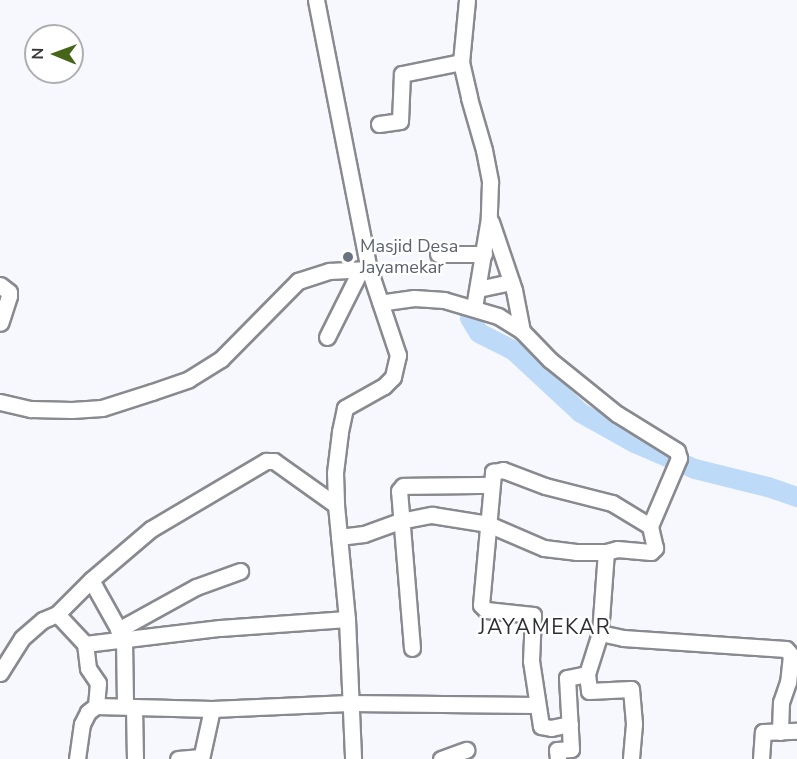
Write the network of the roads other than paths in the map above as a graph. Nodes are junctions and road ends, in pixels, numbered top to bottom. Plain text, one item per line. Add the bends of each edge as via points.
1 (316, 0) edge
2 (467, 0) edge
3 (461, 62) junction
4 (379, 124) dead end
5 (489, 218) junction
6 (438, 254) dead end
7 (484, 254) junction
8 (365, 270) junction
9 (511, 282) junction
10 (0, 285) edge
11 (478, 289) junction
12 (380, 303) junction
13 (474, 308) junction
14 (0, 323) edge
15 (522, 331) junction
16 (327, 337) dead end
17 (0, 402) edge
18 (491, 485) junction
19 (336, 505) junction
20 (400, 521) junction
21 (488, 524) junction
22 (650, 526) junction
23 (339, 537) junction
24 (606, 552) junction
25 (240, 571) dead end
26 (91, 580) junction
27 (57, 614) junction
28 (144, 616) junction
29 (347, 619) junction
30 (600, 633) junction
31 (121, 635) junction
32 (152, 637) junction
33 (85, 644) junction
34 (412, 648) dead end
35 (0, 672) edge
36 (587, 674) junction
37 (349, 703) junction
38 (536, 705) junction
39 (96, 706) junction
40 (130, 706) junction
41 (212, 709) junction
42 (570, 724) junction
43 (797, 731) edge
44 (780, 732) junction
45 (466, 750) dead end
46 (201, 758) edge
47 (77, 759) edge
48 (135, 759) edge
49 (178, 759) edge
50 (353, 759) edge
51 (441, 759) edge
52 (558, 759) edge
53 (631, 759) edge
54 (761, 759) edge

1 - 8 street
2 - 3 street
3 - 4 street via 402,74 400,121
3 - 5 street via 490,182
5 - 7 street
5 - 9 street
6 - 7 street
7 - 11 street
8 - 12 street
8 - 16 street
8 - 17 street via 328,271 298,281 221,359 189,379 152,393 102,408 72,411 31,409
9 - 11 street
9 - 15 street
10 - 14 street via 9,291 9,296
11 - 13 street
12 - 13 street via 414,298
12 - 19 street via 398,355 398,367 384,386 345,408 335,473
13 - 15 street via 498,316
15 - 22 street via 617,414 677,451 679,458
18 - 20 street via 403,486 399,491
18 - 21 street
18 - 22 street via 493,472 503,470 545,486 612,503
19 - 23 street
19 - 26 street via 274,461 266,461 151,529
20 - 21 street via 432,514
20 - 23 street via 364,534
20 - 34 street
21 - 24 street via 544,548
21 - 38 street via 481,605 486,610 533,615 531,661
22 - 24 street via 654,550
23 - 29 street
24 - 30 street
25 - 28 street via 196,588
26 - 27 street
26 - 31 street
27 - 33 street
27 - 35 street via 22,638
28 - 31 street
28 - 32 street
29 - 32 street
29 - 37 street
30 - 36 street
30 - 44 street via 623,638 786,649 790,655
31 - 32 street
31 - 33 street
31 - 40 street
33 - 39 street via 88,668 98,683
36 - 42 street via 567,678
36 - 53 street via 589,691 631,689
37 - 38 street
37 - 41 street
37 - 50 street
38 - 42 street via 541,726
39 - 40 street
39 - 47 street via 82,724
40 - 41 street
40 - 48 street
41 - 46 street
42 - 52 street via 571,749 557,750
43 - 44 street
44 - 54 street via 763,732
45 - 51 street
46 - 49 street

